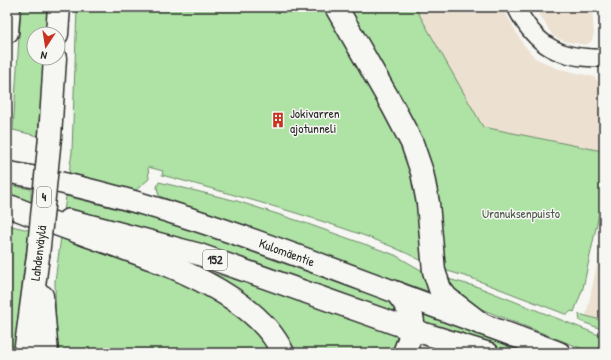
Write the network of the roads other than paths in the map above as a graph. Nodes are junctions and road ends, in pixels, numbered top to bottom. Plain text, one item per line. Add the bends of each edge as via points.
1 (9, 7) edge
2 (59, 7) edge
3 (336, 7) edge
4 (516, 7) edge
5 (58, 26) edge
6 (7, 32) edge
7 (604, 58) edge
8 (55, 66) edge
9 (7, 172) edge
10 (10, 207) edge
11 (38, 256) junction
12 (397, 293) junction
13 (480, 323) junction
14 (413, 330) junction
15 (25, 353) edge
16 (47, 353) edge
17 (283, 353) edge
18 (404, 353) edge
19 (488, 353) edge
20 (560, 353) edge

1 - 6 highway
2 - 5 highway
3 - 13 highway via 412,144 422,172 428,203 434,271 440,289 447,298
4 - 7 street via 536,37 549,48 579,57
8 - 11 highway, Lahdenväylä / 4, bridge
9 - 12 main road, Kulomäentie / 152 via 147,204 258,241
10 - 14 main road, 152 via 198,254
10 - 17 highway via 189,274 242,305 272,335
11 - 15 highway, Lahdenväylä / 4
11 - 16 highway
12 - 13 main road, Kulomäentie / 152
12 - 14 highway via 409,308
13 - 20 main road, Kulomäentie / 152
14 - 18 highway
14 - 19 main road, 152

